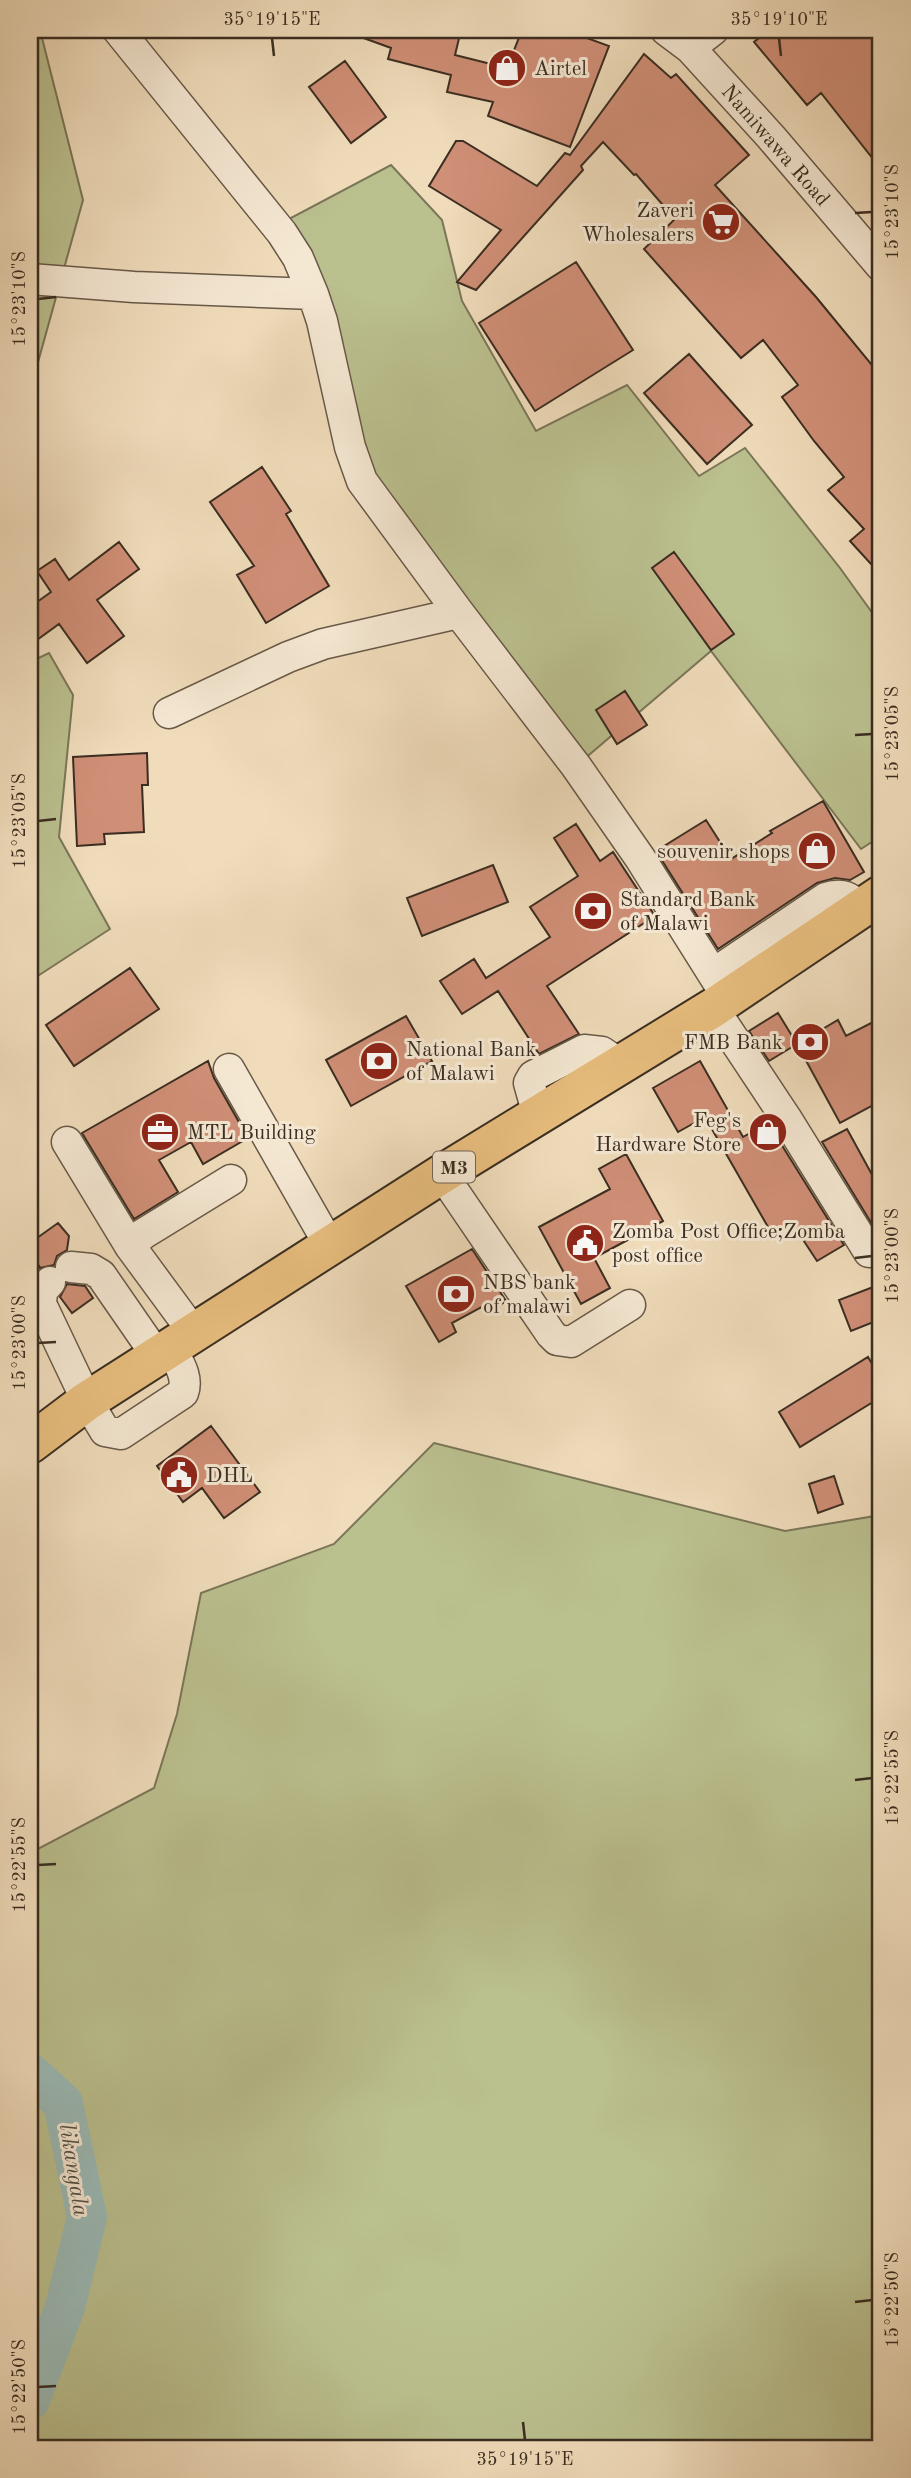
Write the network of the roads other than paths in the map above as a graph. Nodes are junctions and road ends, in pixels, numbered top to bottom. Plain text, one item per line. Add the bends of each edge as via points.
1 (118, 30) edge
2 (666, 30) edge
3 (701, 39) edge
4 (881, 266) edge
5 (30, 279) edge
6 (313, 294) junction
7 (458, 613) junction
8 (169, 713) dead end
9 (872, 902) edge
10 (718, 994) junction
11 (229, 1069) dead end
12 (67, 1142) dead end
13 (442, 1174) junction
14 (231, 1180) dead end
15 (131, 1246) junction
16 (330, 1246) junction
17 (869, 1252) dead end
18 (630, 1305) dead end
19 (174, 1346) junction
20 (87, 1401) junction
21 (30, 1444) edge

1 - 6 street via 282,233
2 - 3 street, Namiwawa Road
3 - 4 street, Namiwawa Road via 771,137
5 - 6 street
6 - 7 street via 362,481
7 - 8 street via 323,644
7 - 10 street via 640,858
9 - 10 highway, M3
10 - 13 highway, M3 via 621,1065
10 - 17 street via 786,1118
11 - 16 street
12 - 15 street
13 - 16 highway, M3
13 - 18 street via 557,1340 571,1342
14 - 15 street
15 - 19 street
16 - 19 highway, M3
19 - 20 highway, M3
19 - 20 street via 101,1275 91,1269 61,1275 42,1291 41,1304
20 - 21 highway, M3

